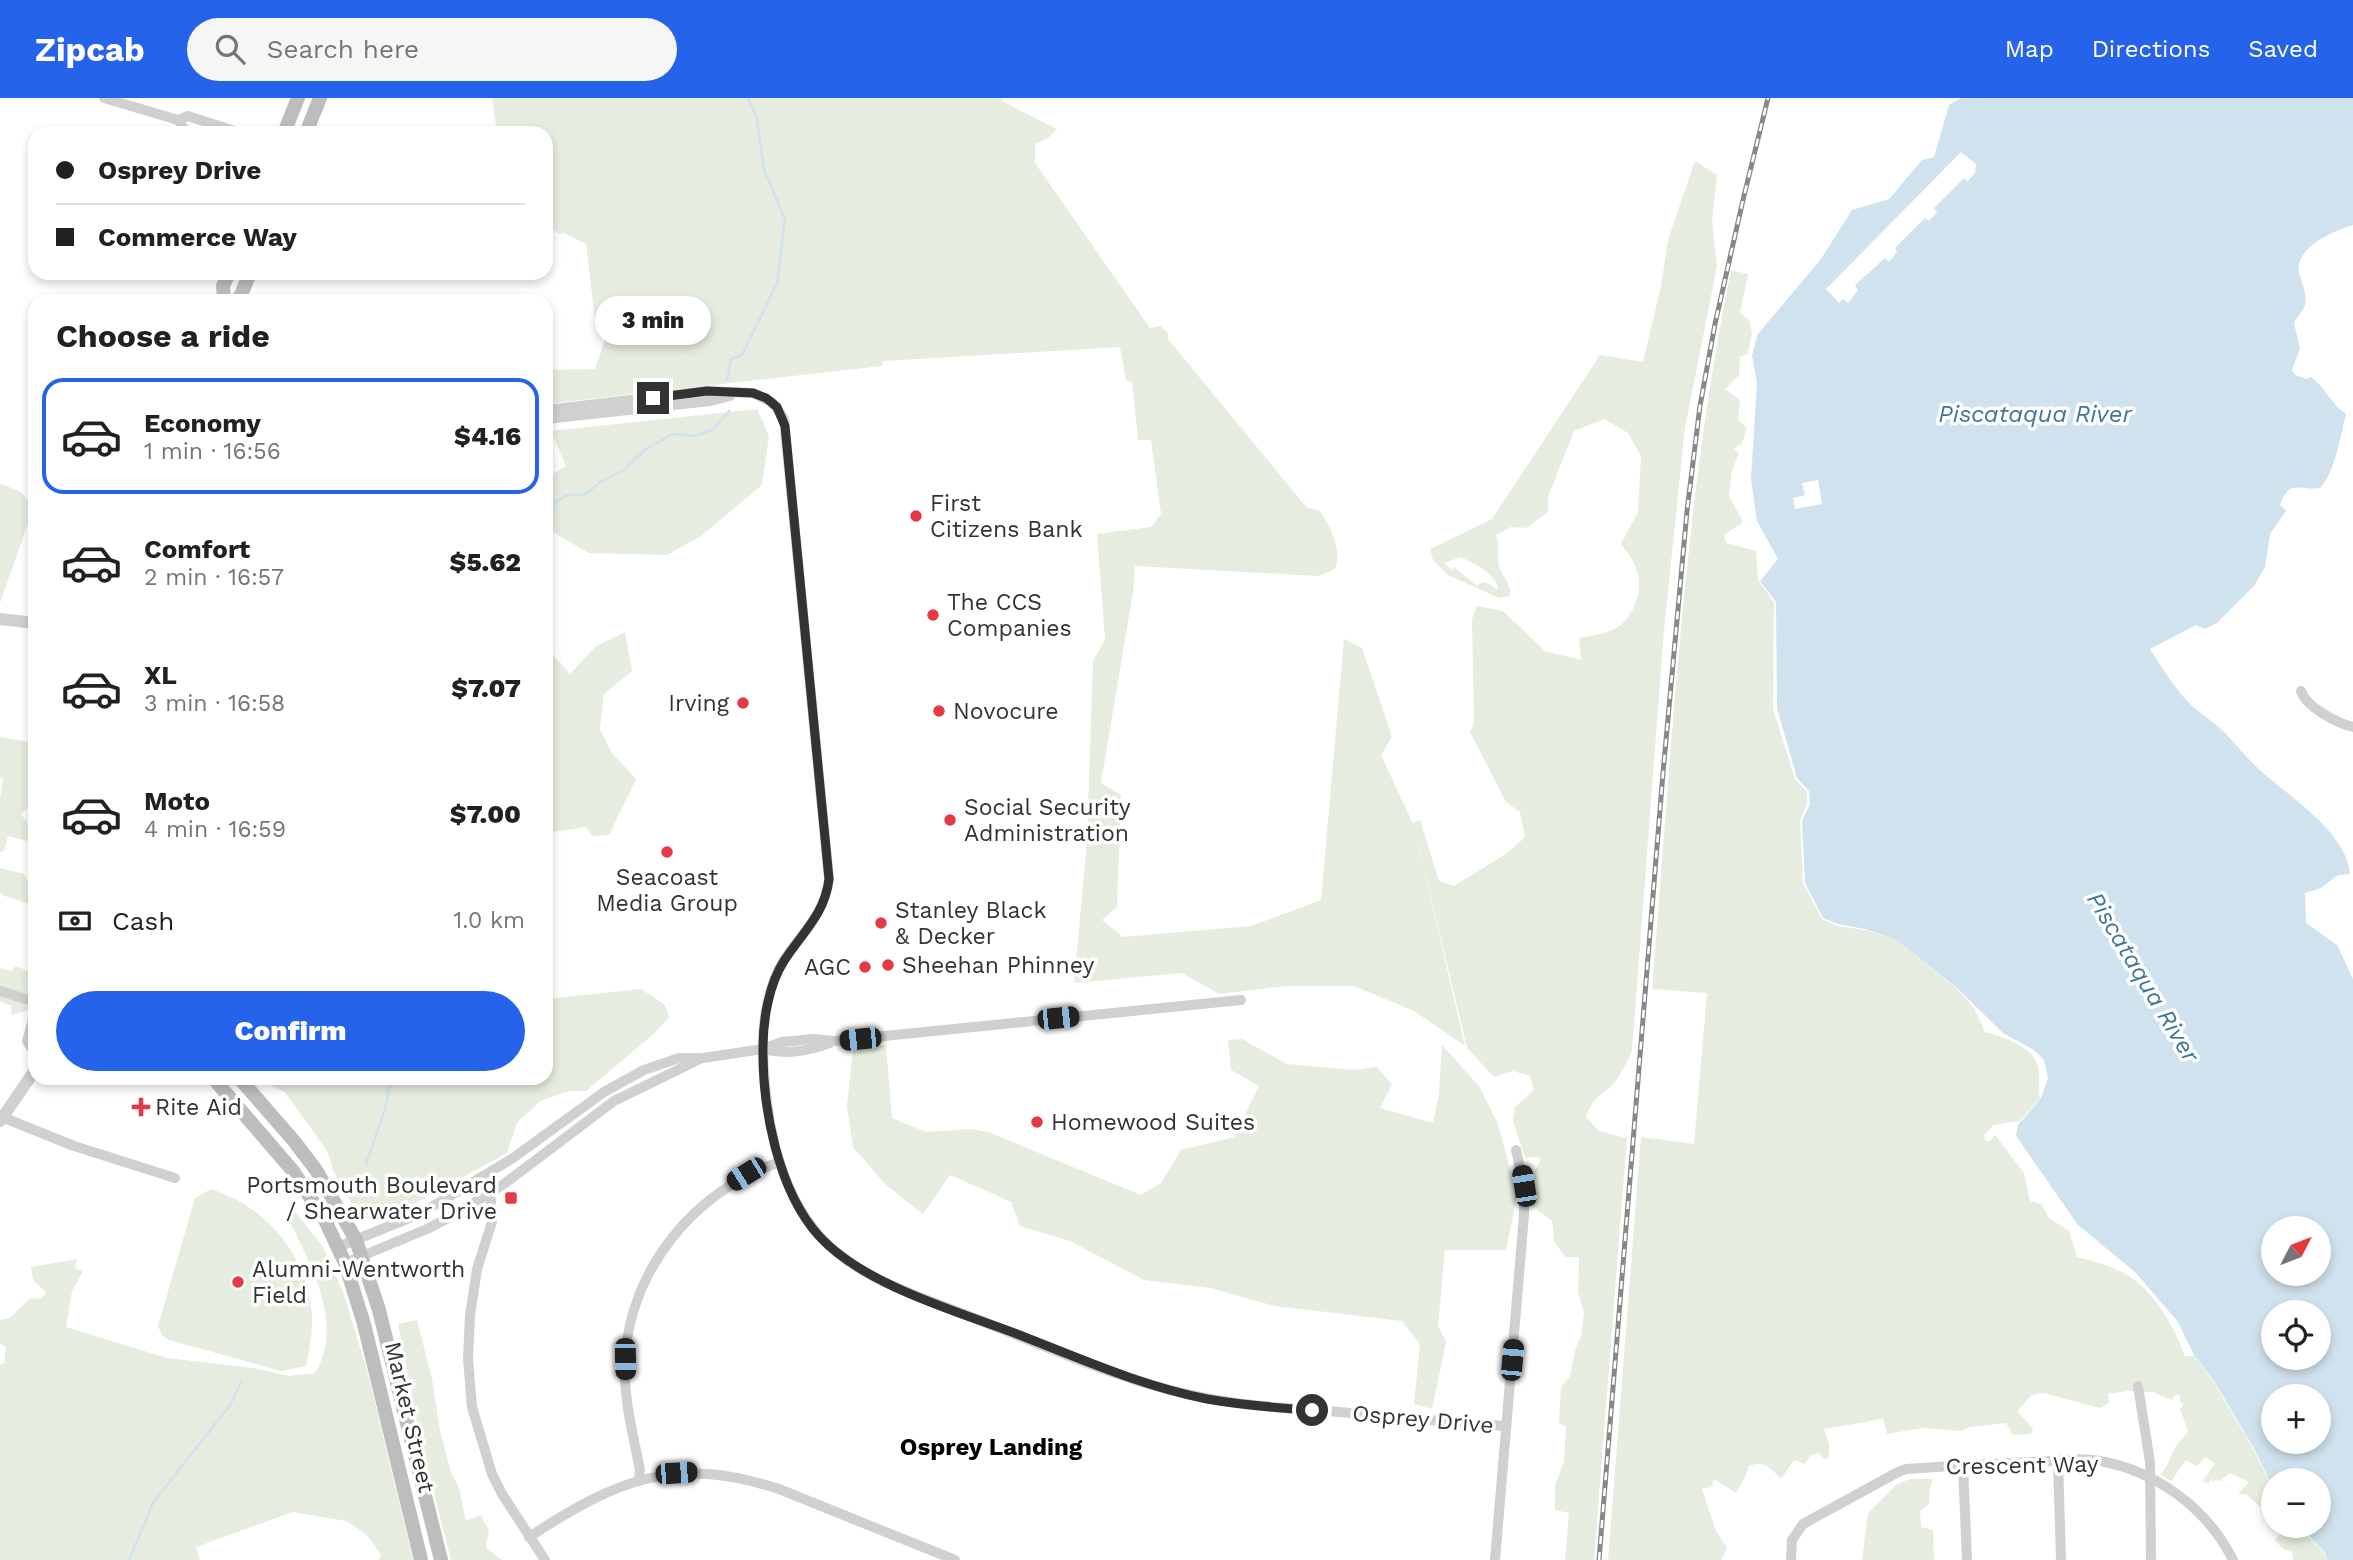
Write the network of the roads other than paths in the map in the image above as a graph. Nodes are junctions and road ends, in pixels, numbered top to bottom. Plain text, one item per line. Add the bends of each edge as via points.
1 (104, 98) edge
2 (298, 98) edge
3 (320, 98) edge
4 (178, 120) junction
5 (182, 126) edge
6 (219, 126) edge
7 (288, 126) edge
8 (309, 126) edge
9 (741, 393) junction
10 (553, 409) edge
11 (553, 418) edge
12 (0, 619) edge
13 (28, 622) edge
14 (2301, 691) dead end
15 (2353, 727) edge
16 (0, 991) edge
17 (28, 1000) edge
18 (1241, 1000) dead end
19 (763, 1049) junction
20 (703, 1058) junction
21 (28, 1081) edge
22 (219, 1085) edge
23 (245, 1085) edge
24 (1, 1119) edge
25 (1517, 1150) dead end
26 (780, 1161) junction
27 (175, 1178) dead end
28 (480, 1178) junction
29 (489, 1194) junction
30 (356, 1240) junction
31 (338, 1247) junction
32 (362, 1256) junction
33 (345, 1263) junction
34 (2138, 1387) dead end
35 (1505, 1426) junction
36 (2058, 1461) junction
37 (1963, 1465) junction
38 (2150, 1478) junction
39 (639, 1479) junction
40 (529, 1537) junction
41 (421, 1560) edge
42 (441, 1560) edge
43 (544, 1560) edge
44 (955, 1560) edge
45 (1495, 1560) edge
46 (1791, 1560) edge
47 (1967, 1560) edge
48 (2061, 1560) edge
49 (2151, 1560) edge
50 (2233, 1560) edge

1 - 4 street
2 - 7 main road
3 - 8 main road
4 - 5 street
4 - 6 street via 188,116
9 - 10 street, Osprey Drive via 707,391
9 - 11 street via 710,401
9 - 19 street, Osprey Drive via 772,402 785,426 829,870 819,914 783,961 775,980
12 - 13 street
14 - 15 street via 2312,705
16 - 17 street
18 - 19 street via 835,1041 811,1050 780,1053
19 - 20 street
19 - 26 street, Osprey Drive via 770,1121
20 - 28 street via 667,1061 617,1084
20 - 29 street via 614,1101
21 - 24 street
22 - 31 main road, Market Street via 293,1171
23 - 30 main road, Market Street via 316,1170
24 - 27 street
25 - 35 street via 1524,1215
26 - 35 street, Osprey Drive via 811,1226 860,1268 1107,1370 1215,1400
26 - 39 street via 746,1174 711,1198 677,1231 645,1279 625,1359
28 - 29 street
28 - 30 street via 419,1214
29 - 32 street via 443,1221
29 - 40 street via 492,1222 479,1261 470,1316 469,1383 477,1430 492,1474
30 - 31 street
30 - 32 main road, Market Street
31 - 33 main road, Market Street
32 - 33 street
32 - 42 main road, Market Street
33 - 41 main road, Market Street
34 - 38 street
35 - 45 street
36 - 37 street, Crescent Way
36 - 38 street, Crescent Way via 2098,1460
36 - 48 street
37 - 46 street, Crescent Way via 1898,1472 1804,1524 1791,1540
37 - 47 street
38 - 49 street
38 - 50 street, Crescent Way via 2206,1519
39 - 40 street
39 - 44 street via 692,1472 752,1480
40 - 43 street

